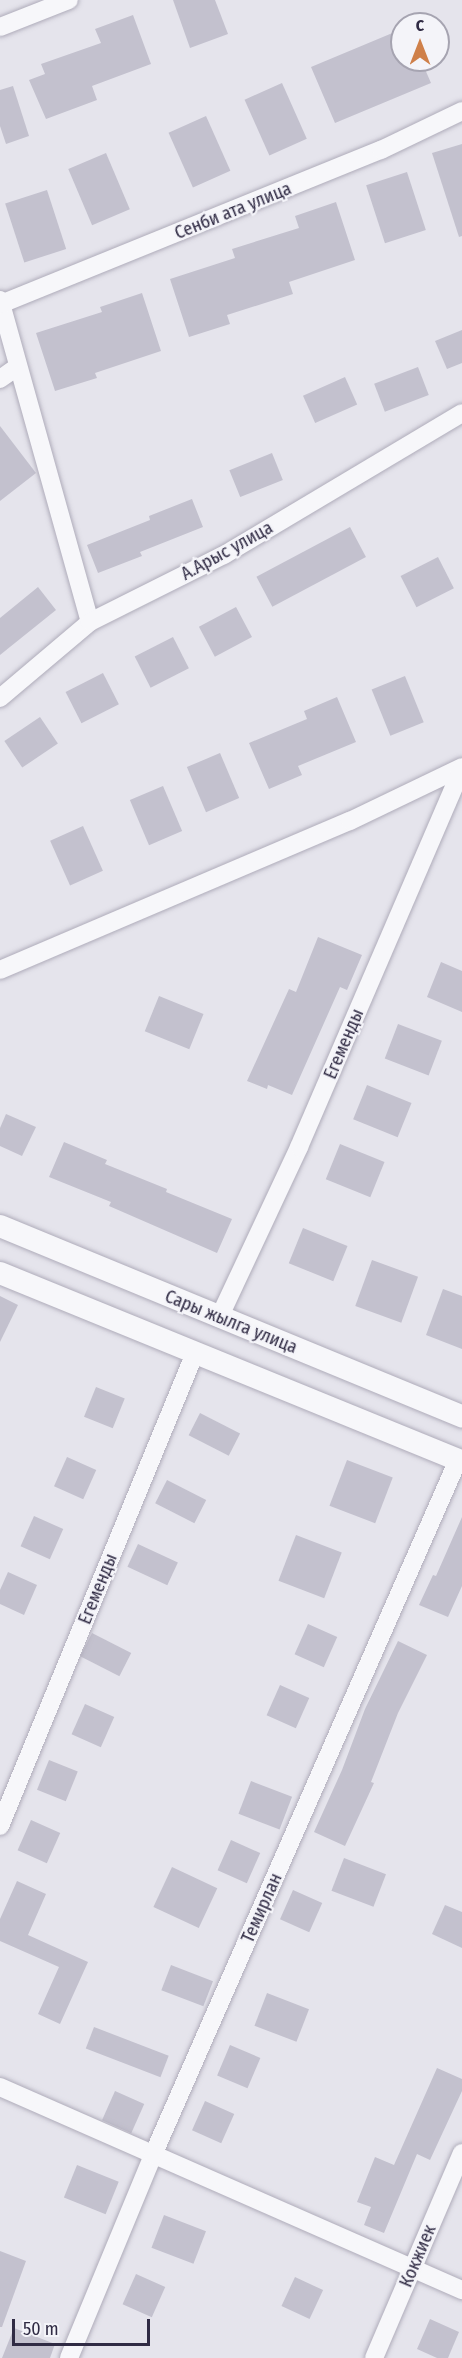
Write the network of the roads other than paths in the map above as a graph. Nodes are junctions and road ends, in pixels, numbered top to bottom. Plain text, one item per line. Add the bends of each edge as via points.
1 (69, 0) edge
2 (0, 27) edge
3 (462, 111) edge
4 (1, 302) edge
5 (17, 367) junction
6 (0, 379) edge
7 (462, 413) edge
8 (90, 622) junction
9 (0, 698) edge
10 (462, 767) edge
11 (0, 970) edge
12 (0, 1226) edge
13 (0, 1273) edge
14 (219, 1318) junction
15 (195, 1353) junction
16 (462, 1416) edge
17 (460, 1461) edge
18 (0, 1826) edge
19 (0, 2087) edge
20 (462, 2153) edge
21 (153, 2155) junction
22 (412, 2268) junction
23 (462, 2290) edge
24 (69, 2358) edge
25 (374, 2358) edge

1 - 2 street
3 - 4 street, Сенби ата улица via 381,150
4 - 5 street
5 - 6 street
5 - 8 street
7 - 8 street, А.Арыс улица via 224,555
8 - 9 street, А.Арыс улица
10 - 11 street via 350,821
10 - 14 street, Егеменды via 304,1136
12 - 14 street, Сары жылга улица
13 - 15 street
14 - 16 street, Сары жылга улица
15 - 17 street
15 - 18 street, Егеменды
17 - 21 street, Темирлан
19 - 21 street
20 - 22 street, Кокжиек
21 - 22 street
21 - 24 street, Темирлан
22 - 23 street
22 - 25 street, Кокжиек

